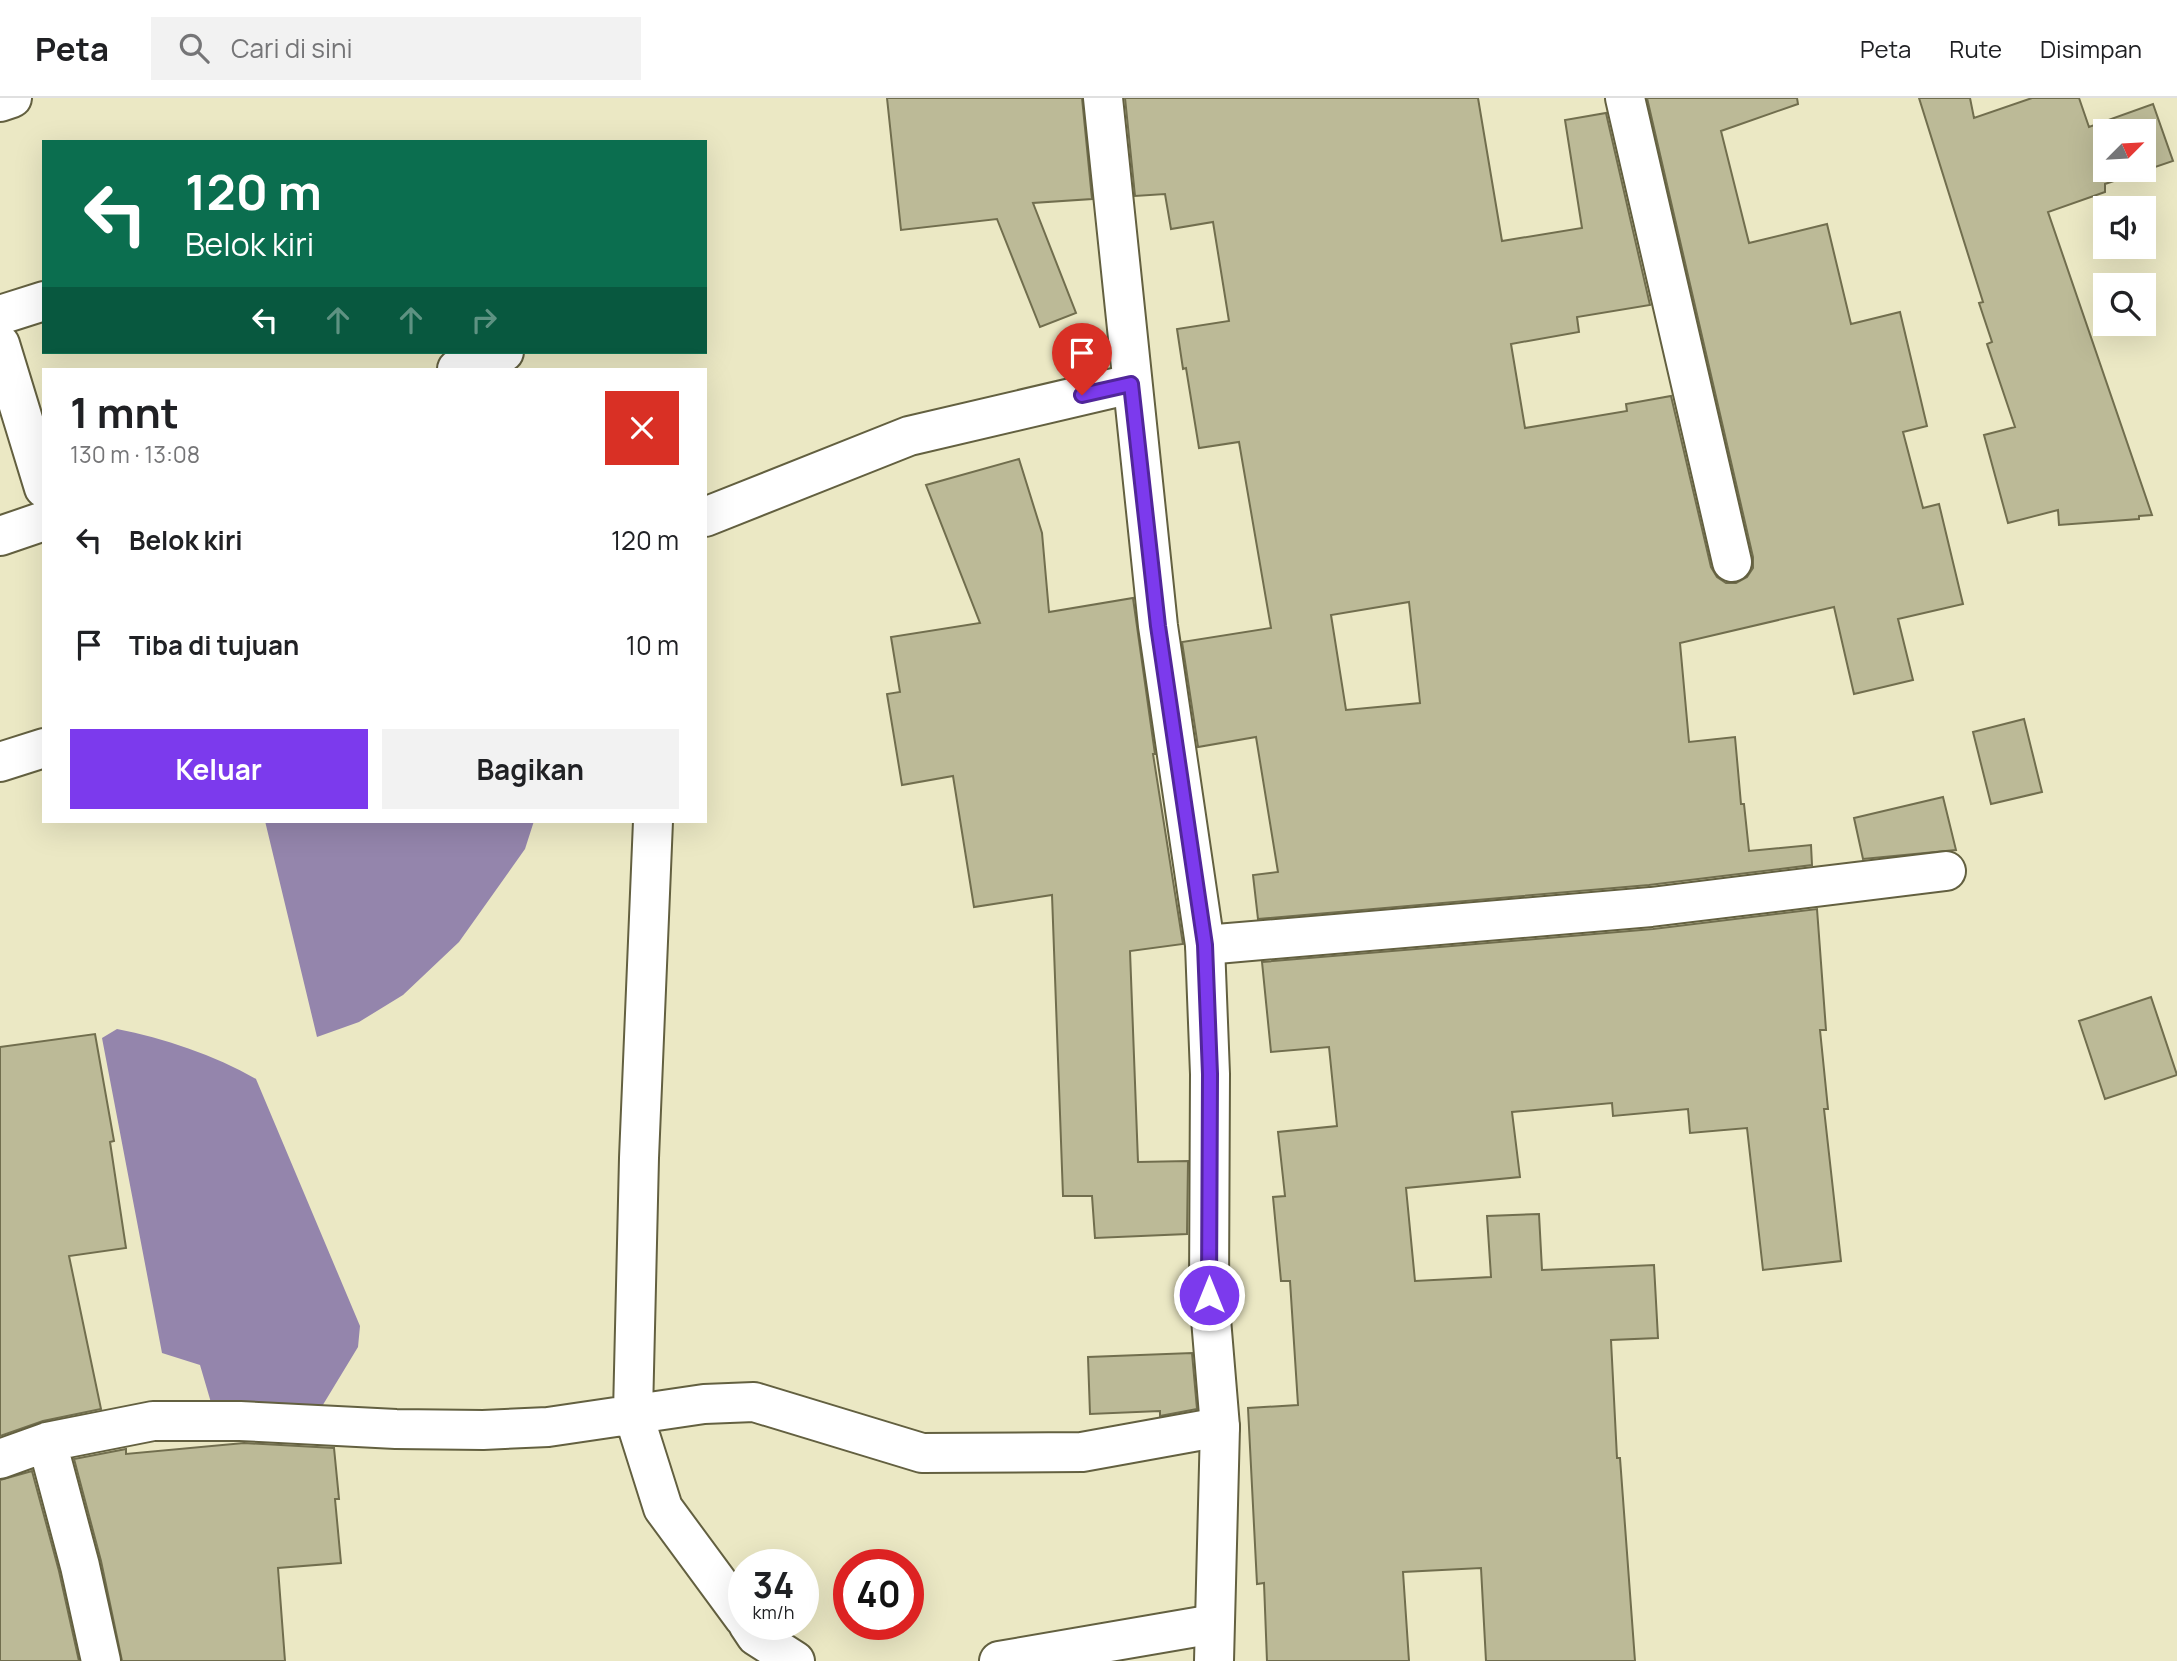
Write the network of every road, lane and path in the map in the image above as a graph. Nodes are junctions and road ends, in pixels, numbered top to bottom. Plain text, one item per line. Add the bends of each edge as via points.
1 (12, 98) edge
2 (1103, 98) edge
3 (1625, 98) edge
4 (0, 102) edge
5 (42, 302) edge
6 (0, 316) edge
7 (0, 344) edge
8 (498, 354) edge
9 (460, 368) edge
10 (1131, 384) junction
11 (42, 481) edge
12 (707, 516) edge
13 (42, 522) edge
14 (0, 536) edge
15 (1732, 562) dead end
16 (42, 749) edge
17 (0, 762) edge
18 (653, 823) edge
19 (1946, 871) dead end
20 (1205, 945) junction
21 (633, 1413) junction
22 (1220, 1427) junction
23 (47, 1442) junction
24 (0, 1459) edge
25 (728, 1607) edge
26 (755, 1640) edge
27 (1214, 1642) edge
28 (1016, 1659) edge
29 (101, 1661) edge
30 (795, 1661) edge

1 - 4 street
2 - 10 street
3 - 15 street
5 - 6 street
7 - 11 street
8 - 9 street
10 - 12 street via 909,436
10 - 20 street via 1158,626
13 - 14 street
16 - 17 street
18 - 21 street
19 - 20 street via 1651,907
20 - 22 street via 1210,1074 1209,1295
21 - 22 street via 754,1402 922,1453 1082,1452
21 - 23 street via 548,1427 483,1430 153,1422
21 - 25 street via 663,1508
22 - 27 street
23 - 24 street
23 - 29 street
26 - 30 street
27 - 28 street

